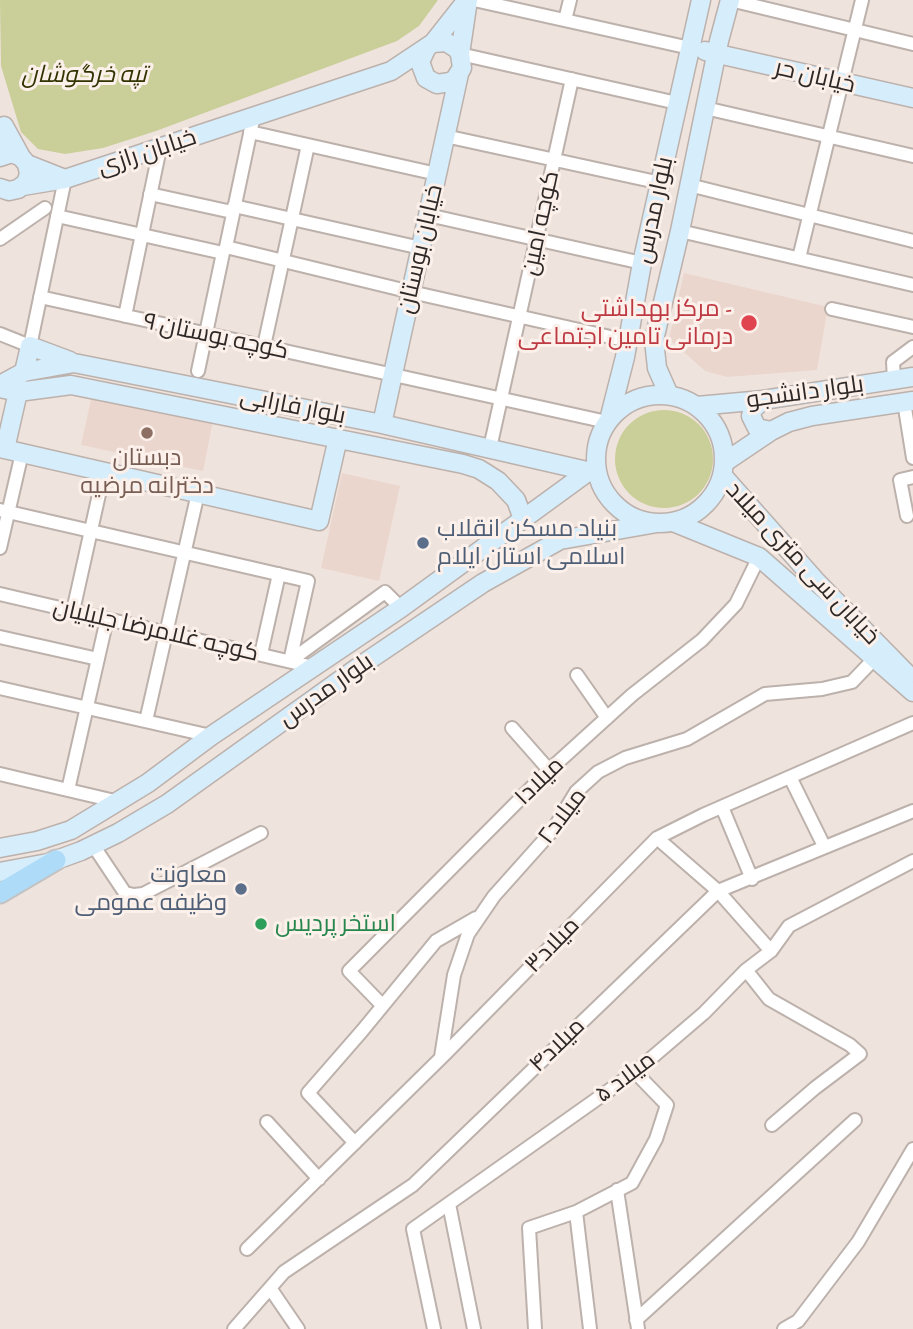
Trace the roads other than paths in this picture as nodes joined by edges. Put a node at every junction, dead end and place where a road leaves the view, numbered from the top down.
1 (467, 0) edge
2 (474, 0) edge
3 (570, 0) edge
4 (701, 0) edge
5 (730, 0) edge
6 (862, 0) edge
7 (565, 20) junction
8 (855, 31) junction
9 (913, 44) edge
10 (430, 45) junction
11 (690, 48) junction
12 (717, 53) junction
13 (460, 54) junction
14 (391, 71) junction
15 (459, 74) junction
16 (572, 79) junction
17 (430, 82) junction
18 (842, 82) junction
19 (913, 98) edge
20 (677, 103) junction
21 (705, 108) junction
22 (252, 124) junction
23 (1, 132) edge
24 (445, 136) junction
25 (829, 136) junction
26 (308, 145) junction
27 (160, 148) junction
28 (913, 156) edge
29 (0, 157) edge
30 (24, 160) junction
31 (554, 160) junction
32 (437, 174) junction
33 (65, 180) junction
34 (661, 183) junction
35 (689, 185) junction
36 (23, 186) junction
37 (1, 189) edge
38 (150, 194) junction
39 (45, 208) dead end
40 (233, 209) junction
41 (428, 215) junction
42 (810, 215) junction
43 (57, 216) junction
44 (292, 219) junction
45 (680, 231) junction
46 (142, 234) junction
47 (0, 239) edge
48 (537, 239) junction
49 (913, 241) edge
50 (421, 248) junction
51 (224, 250) junction
52 (799, 258) junction
53 (282, 262) junction
54 (642, 263) junction
55 (913, 285) edge
56 (411, 292) junction
57 (40, 297) junction
58 (832, 309) dead end
59 (125, 316) junction
60 (519, 317) junction
61 (913, 327) edge
62 (0, 334) edge
63 (206, 334) junction
64 (30, 346) junction
65 (264, 346) junction
66 (913, 347) edge
67 (627, 349) junction
68 (654, 357) junction
69 (74, 363) junction
70 (101, 367) junction
71 (198, 371) dead end
72 (24, 372) junction
73 (392, 375) junction
74 (913, 377) edge
75 (894, 379) junction
76 (0, 387) edge
77 (100, 389) junction
78 (18, 392) junction
79 (669, 395) junction
80 (501, 399) junction
81 (763, 400) junction
82 (908, 401) edge
83 (697, 406) junction
84 (608, 421) junction
85 (382, 424) junction
86 (771, 431) junction
87 (338, 438) junction
88 (467, 443) junction
89 (490, 448) junction
90 (9, 450) edge
91 (913, 458) edge
92 (463, 464) junction
93 (591, 469) junction
94 (724, 469) junction
95 (104, 472) junction
96 (913, 477) edge
97 (198, 493) junction
98 (4, 511) edge
99 (907, 516) dead end
100 (523, 519) junction
101 (665, 522) junction
102 (91, 531) junction
103 (0, 548) edge
104 (184, 552) junction
105 (759, 557) junction
106 (279, 574) junction
107 (0, 594) edge
108 (401, 608) junction
109 (73, 611) junction
110 (107, 619) junction
111 (166, 632) junction
112 (0, 637) edge
113 (341, 648) junction
114 (261, 654) junction
115 (879, 655) junction
116 (98, 659) junction
117 (290, 661) junction
118 (313, 667) junction
119 (357, 668) junction
120 (577, 675) dead end
121 (913, 680) edge
122 (0, 688) edge
123 (324, 690) junction
124 (913, 692) edge
125 (86, 708) junction
126 (607, 718) junction
127 (146, 721) junction
128 (913, 723) edge
129 (512, 727) dead end
130 (211, 736) junction
131 (549, 770) junction
132 (0, 774) edge
133 (790, 777) junction
134 (68, 790) junction
135 (119, 802) junction
136 (722, 807) junction
137 (913, 811) edge
138 (261, 833) dead end
139 (657, 838) junction
140 (93, 845) junction
141 (824, 846) junction
142 (0, 848) edge
143 (56, 860) junction
144 (913, 861) edge
145 (0, 872) edge
146 (752, 879) junction
147 (718, 891) junction
148 (0, 893) edge
149 (482, 914) junction
150 (771, 951) junction
151 (746, 970) junction
152 (382, 1005) junction
153 (441, 1058) junction
154 (635, 1072) junction
155 (855, 1120) dead end
156 (267, 1122) dead end
157 (772, 1125) dead end
158 (355, 1143) junction
159 (913, 1149) edge
160 (319, 1179) junction
161 (617, 1191) junction
162 (449, 1204) junction
163 (576, 1212) junction
164 (247, 1249) dead end
165 (270, 1288) junction
166 (637, 1324) edge
167 (234, 1329) edge
168 (298, 1329) edge
169 (434, 1329) edge
170 (474, 1329) edge
171 (535, 1329) edge
172 (590, 1329) edge
173 (784, 1329) edge

1 - 10 street, خیابان رازی
1 - 13 street
2 - 7 street
3 - 7 street
4 - 11 street, بلوار مدرس
5 - 8 street
5 - 12 street, بلوار مدرس
6 - 8 street
7 - 11 street
8 - 9 street
8 - 18 street
10 - 13 street
10 - 14 street, خیابان رازی
10 - 17 street
11 - 12 street, خیابان حر
11 - 20 street, بلوار مدرس
12 - 18 street, خیابان حر
12 - 21 street, بلوار مدرس
13 - 15 street
13 - 16 street
14 - 17 street
14 - 22 street, خیابان رازی
15 - 17 street
15 - 24 street, خیابان بوستان
16 - 20 street
16 - 31 street, کوچه امین
18 - 19 street, خیابان حر
18 - 25 street
20 - 34 street, بلوار مدرس
21 - 25 street
21 - 35 street, بلوار مدرس
22 - 26 street
22 - 27 street, خیابان رازی
22 - 40 street
23 - 30 street
24 - 31 street
24 - 32 street, خیابان بوستان
25 - 28 street
25 - 42 street
26 - 32 street
26 - 44 street
27 - 33 street, خیابان رازی
27 - 38 street
29 - 30 street
30 - 33 street
30 - 36 street
31 - 34 street
31 - 48 street, کوچه امین
32 - 41 street, خیابان بوستان
33 - 36 street
33 - 43 street, خیابان رازی
34 - 54 street, بلوار مدرس
35 - 42 street
35 - 45 street, بلوار مدرس
36 - 37 street
38 - 40 street
38 - 46 street
39 - 47 street
40 - 44 street
40 - 51 street
41 - 48 street
41 - 50 street, خیابان بوستان
42 - 49 street
42 - 52 street
43 - 46 street
43 - 57 street, خیابان رازی
44 - 50 street
44 - 53 street
45 - 52 street
45 - 68 street, بلوار مدرس
46 - 51 street
46 - 59 street
48 - 54 street
48 - 60 street, کوچه امین
50 - 56 street, خیابان بوستان
51 - 53 street
51 - 63 street
52 - 55 street
53 - 56 street
53 - 65 street
54 - 67 street, بلوار مدرس
56 - 60 street
56 - 73 street, خیابان بوستان
57 - 59 street, کوچه بوستان ۹
57 - 64 street, خیابان رازی
58 - 61 street
59 - 63 street, کوچه بوستان ۹
60 - 67 street
60 - 80 street, کوچه امین
62 - 64 street
63 - 65 street, کوچه بوستان ۹
63 - 71 street
64 - 69 street
64 - 72 street
65 - 73 street, کوچه بوستان ۹
66 - 75 street
67 - 68 street
67 - 84 street, بلوار مدرس
68 - 79 street, بلوار مدرس
69 - 70 street, بلوار فارابی
69 - 72 street, بلوار فارابی
70 - 77 street
70 - 85 street, بلوار فارابی
72 - 76 street, بلوار فارابی
73 - 80 street, کوچه بوستان ۹
73 - 85 street, خیابان بوستان
74 - 75 street, بلوار دانشجو
75 - 81 street, بلوار دانشجو
76 - 78 street, بلوار فارابی
77 - 78 street, بلوار فارابی
77 - 87 street, بلوار فارابی
78 - 90 street
79 - 83 street
79 - 84 street
80 - 84 street, کوچه بوستان ۹
80 - 89 street, کوچه امین
81 - 83 street, بلوار دانشجو
81 - 86 street
82 - 86 street, بلوار دانشجو
82 - 91 street
83 - 94 street
84 - 93 street
85 - 88 street, بلوار فارابی
86 - 94 street, بلوار دانشجو
87 - 92 street, بلوار فارابی
87 - 97 street, بلوار فارابی
88 - 89 street, بلوار فارابی
88 - 92 street
89 - 93 street, بلوار فارابی
90 - 95 street, بلوار فارابی
90 - 98 street
92 - 100 street, بلوار فارابی
93 - 100 street, بلوار مدرس
93 - 101 street
94 - 101 street
94 - 115 street, خیابان سی متری میلاد
95 - 97 street, بلوار فارابی
95 - 102 street
96 - 99 street
97 - 104 street
98 - 102 street
98 - 103 street
100 - 108 street, بلوار مدرس
101 - 105 street, خیابان سی متری میلاد
101 - 119 street, بلوار مدرس
102 - 104 street
102 - 109 street
104 - 106 street
104 - 111 street
105 - 115 street, خیابان سی متری میلاد
105 - 126 street, میلاد۱
106 - 114 street
106 - 117 street
107 - 109 street, کوچه غلامرضا جلیلیان
108 - 113 street, بلوار مدرس
108 - 117 street
109 - 110 street, کوچه غلامرضا جلیلیان
110 - 111 street, کوچه غلامرضا جلیلیان
110 - 116 street
111 - 114 street, کوچه غلامرضا جلیلیان
111 - 127 street
112 - 116 street
113 - 118 street, بلوار مدرس
113 - 119 street
114 - 117 street, کوچه غلامرضا جلیلیان
115 - 121 street, خیابان سی متری میلاد
115 - 124 street, خیابان سی متری میلاد
115 - 149 street, میلاد۲
116 - 125 street
117 - 118 street, کوچه غلامرضا جلیلیان
118 - 123 street
118 - 130 street, بلوار مدرس
119 - 123 street, بلوار مدرس
120 - 126 street
122 - 125 street
123 - 140 street, بلوار مدرس
125 - 127 street
125 - 134 street
126 - 131 street, میلاد۱
127 - 130 street
128 - 133 street, میلاد۳
129 - 131 street
130 - 135 street, بلوار مدرس
131 - 152 street, میلاد۱
132 - 134 street
133 - 136 street, میلاد۳
133 - 141 street
134 - 135 street
135 - 142 street, بلوار مدرس
136 - 139 street, میلاد۳
136 - 146 street
137 - 141 street, میلاد۴
138 - 140 street
139 - 147 street
139 - 153 street, میلاد۳
140 - 143 street, بلوار مدرس
141 - 146 street, میلاد۴
143 - 145 street, بلوار مدرس
143 - 148 main road
144 - 150 street, میلاد ۵
146 - 147 street, میلاد۴
147 - 150 street
147 - 165 street, میلاد۴
149 - 152 street
149 - 153 street, میلاد۲
150 - 151 street, میلاد ۵
151 - 154 street, میلاد ۵
151 - 157 street
152 - 158 street
153 - 158 street, میلاد۳
154 - 161 street
154 - 162 street, میلاد ۵
155 - 166 street
156 - 160 street
158 - 160 street, میلاد۳
159 - 173 street
160 - 164 street, میلاد۳
161 - 163 street
161 - 166 street
162 - 169 street, میلاد ۵
162 - 170 street
163 - 171 street
163 - 172 street
165 - 167 street, میلاد۴
165 - 168 street

